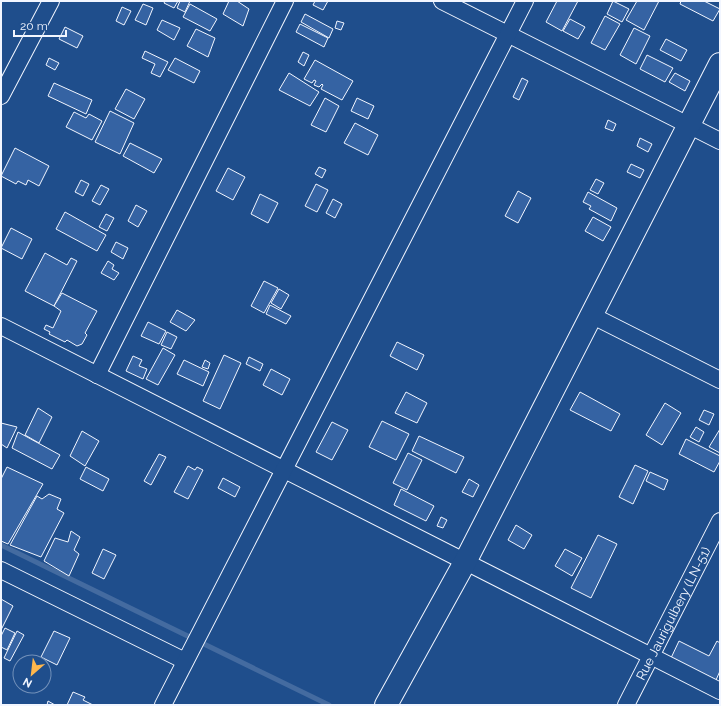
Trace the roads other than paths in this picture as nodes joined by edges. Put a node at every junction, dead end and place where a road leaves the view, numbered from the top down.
1 (51, 1) edge
2 (285, 1) edge
3 (442, 1) edge
4 (525, 1) edge
5 (508, 34) junction
6 (720, 64) edge
7 (1, 96) edge
8 (688, 125) junction
9 (720, 141) edge
10 (591, 316) junction
11 (1, 326) edge
12 (97, 375) junction
13 (720, 380) edge
14 (284, 470) junction
15 (720, 521) edge
16 (465, 562) junction
17 (1, 570) edge
18 (651, 656) junction
19 (185, 661) junction
20 (720, 691) edge
21 (163, 705) edge
22 (386, 705) edge
23 (626, 705) edge

1 - 7 street
2 - 12 street
3 - 5 street
4 - 5 street
5 - 8 street
5 - 14 street
6 - 8 street
8 - 9 street
8 - 10 street
10 - 13 street
10 - 16 street
11 - 12 street
12 - 14 street
14 - 16 street
14 - 19 street
15 - 18 street, Rue Jaurigulbery (LN-51)
16 - 18 street
16 - 22 street
17 - 19 street
18 - 20 street
18 - 23 street, Rue Jaurigulbery (LN-51)
19 - 21 street

